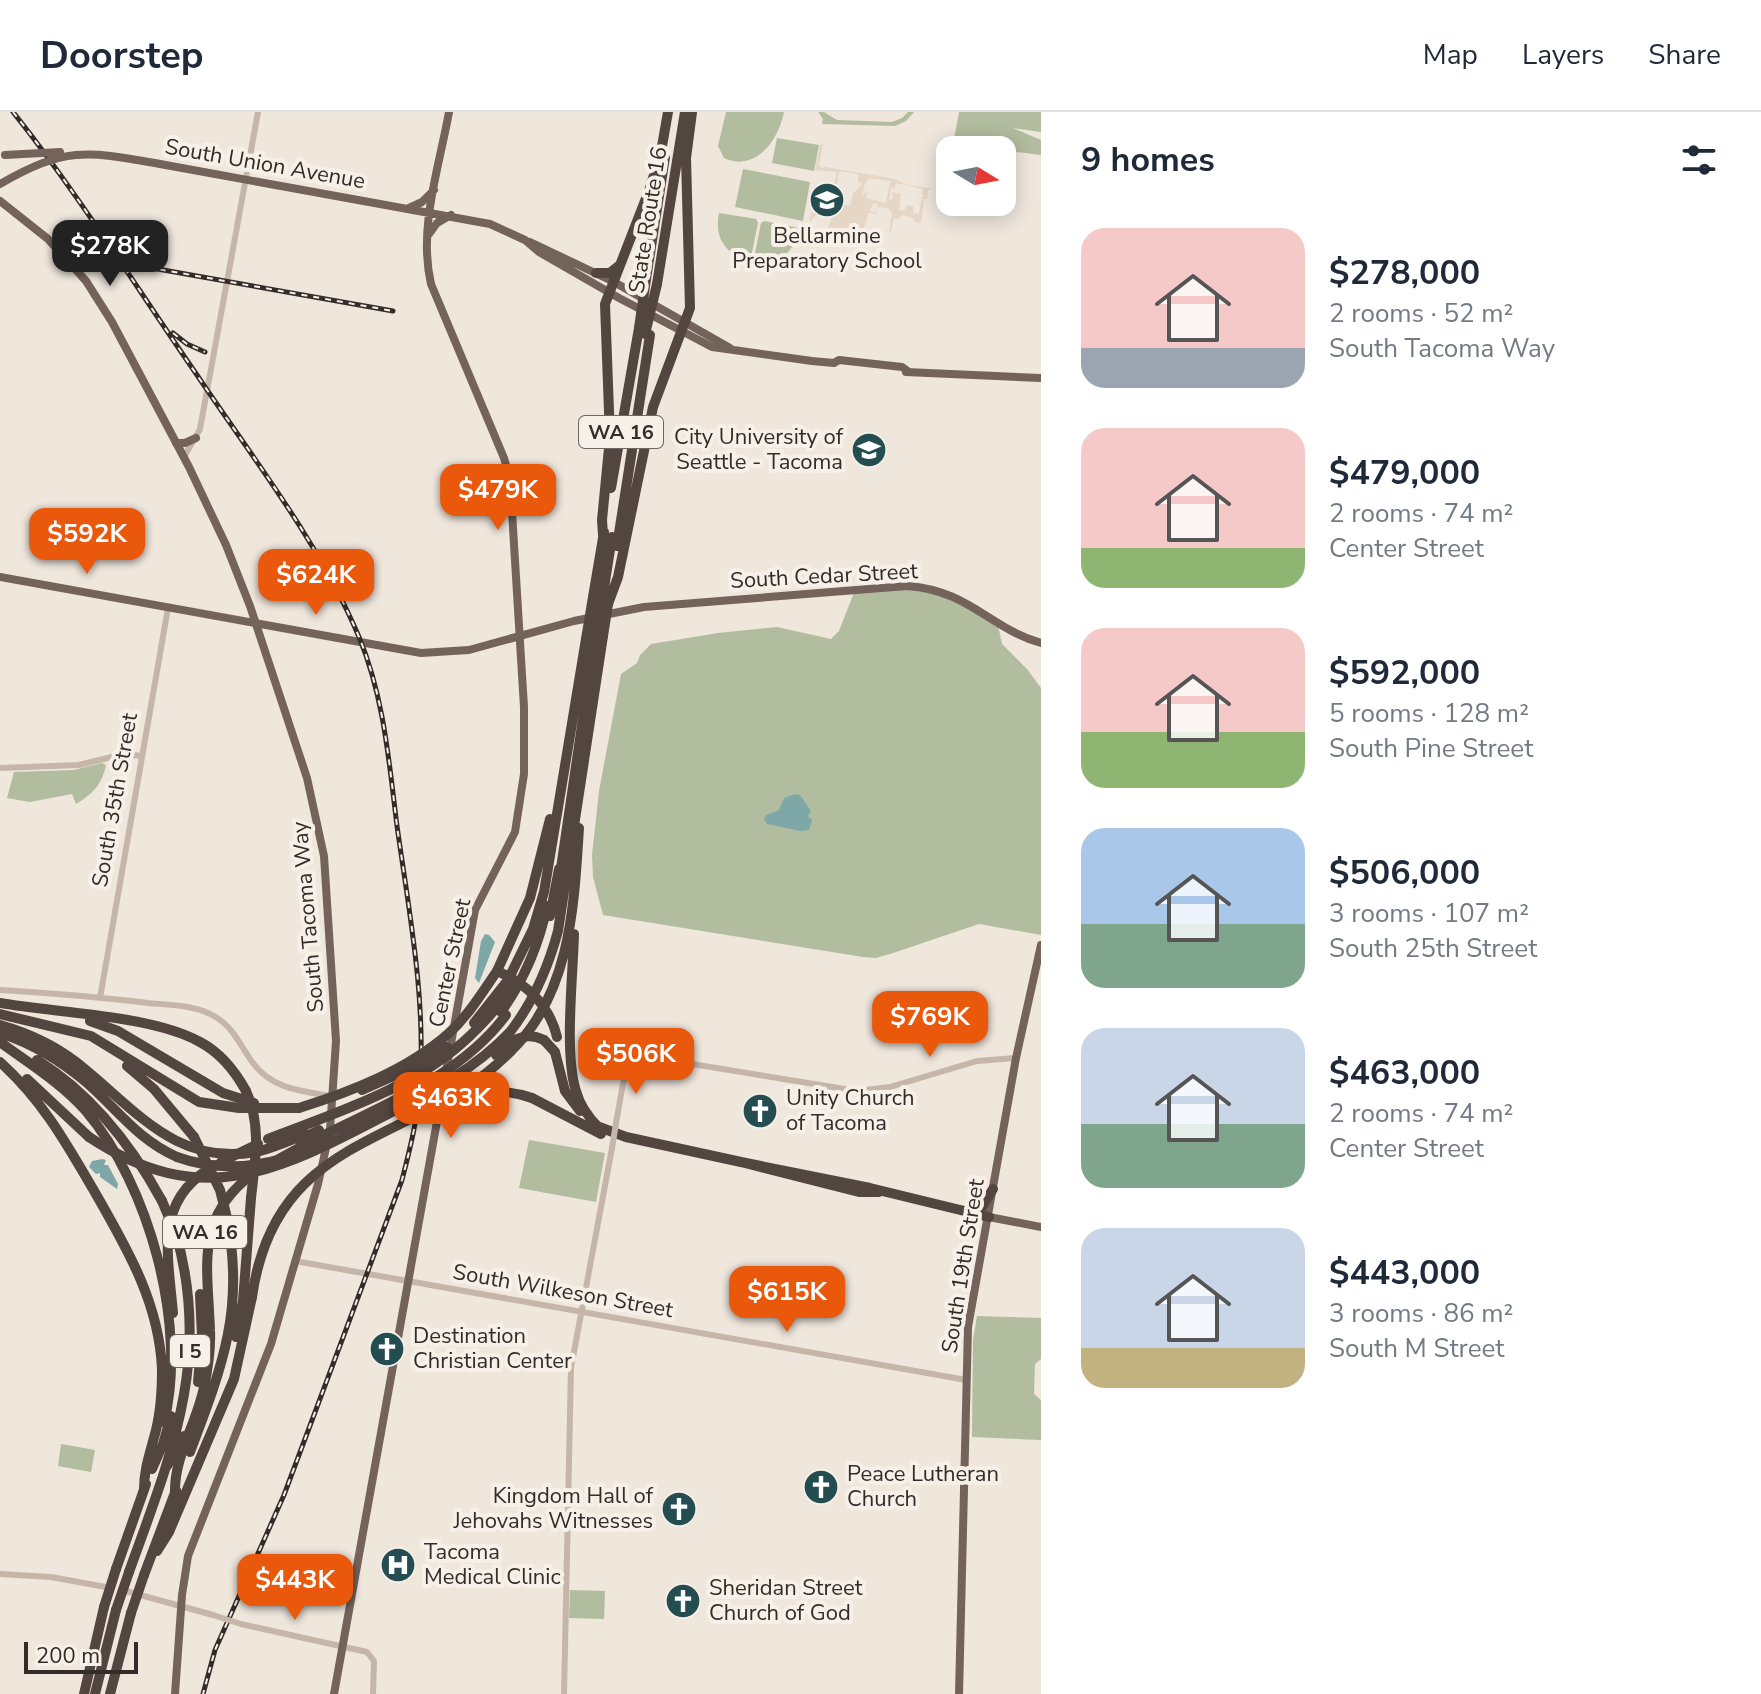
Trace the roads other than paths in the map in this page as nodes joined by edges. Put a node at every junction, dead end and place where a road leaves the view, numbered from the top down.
1 (258, 112) edge
2 (449, 112) edge
3 (670, 112) edge
4 (685, 112) edge
5 (692, 112) edge
6 (84, 153) junction
7 (2, 156) edge
8 (244, 179) junction
9 (0, 184) edge
10 (435, 189) junction
11 (0, 201) edge
12 (409, 208) junction
13 (430, 212) junction
14 (451, 215) junction
15 (426, 238) junction
16 (525, 240) junction
17 (621, 263) junction
18 (596, 273) junction
19 (611, 286) junction
20 (686, 321) junction
21 (645, 332) junction
22 (681, 332) junction
23 (731, 349) junction
24 (1041, 378) edge
25 (196, 438) junction
26 (176, 443) junction
27 (184, 457) junction
28 (603, 535) junction
29 (0, 577) edge
30 (606, 595) junction
31 (168, 608) junction
32 (256, 623) junction
33 (520, 637) junction
34 (595, 638) junction
35 (1041, 643) edge
36 (141, 756) junction
37 (0, 768) edge
38 (582, 778) junction
39 (563, 780) junction
40 (578, 849) junction
41 (556, 854) junction
42 (1041, 945) edge
43 (497, 971) junction
44 (513, 981) junction
45 (0, 990) edge
46 (100, 998) junction
47 (0, 1003) edge
48 (39, 1010) junction
49 (0, 1014) edge
50 (503, 1014) junction
51 (0, 1025) edge
52 (58, 1026) junction
53 (507, 1030) junction
54 (0, 1033) edge
55 (0, 1042) edge
56 (1016, 1058) junction
57 (0, 1061) edge
58 (378, 1085) junction
59 (334, 1097) junction
60 (263, 1107) junction
61 (577, 1107) junction
62 (299, 1108) junction
63 (380, 1118) junction
64 (599, 1128) junction
65 (387, 1129) junction
66 (319, 1130) junction
67 (626, 1137) junction
68 (268, 1139) junction
69 (993, 1189) junction
70 (964, 1211) junction
71 (989, 1217) junction
72 (1041, 1227) edge
73 (295, 1261) junction
74 (409, 1282) junction
75 (581, 1312) junction
76 (966, 1380) junction
77 (211, 1398) junction
78 (157, 1455) junction
79 (167, 1466) junction
80 (144, 1489) junction
81 (175, 1493) junction
82 (145, 1572) junction
83 (0, 1574) edge
84 (181, 1605) junction
85 (343, 1647) junction
86 (84, 1694) edge
87 (95, 1694) edge
88 (110, 1694) edge
89 (175, 1694) edge
90 (334, 1694) edge
91 (373, 1694) edge
92 (564, 1694) edge
93 (959, 1694) edge

1 - 8 street
2 - 10 main road, Center Street
3 - 17 highway
3 - 21 highway, State Route 16 / WA 16, bridge
4 - 21 highway, State Route 16 / WA 16, bridge
5 - 20 highway
6 - 7 main road, bridge
6 - 8 main road, South Union Avenue, bridge
6 - 9 main road, South Union Avenue, bridge
8 - 12 main road, South Union Avenue
8 - 25 street
10 - 12 main road
10 - 13 main road, Center Street
11 - 26 main road, South Tacoma Way
12 - 13 main road, South Union Avenue
13 - 14 main road, South Union Avenue
13 - 15 main road, Center Street
14 - 15 main road
14 - 16 main road, South Union Avenue
15 - 33 main road, Center Street
16 - 18 main road, South Union Avenue
16 - 19 main road, South Union Avenue
17 - 18 highway
17 - 19 highway
18 - 19 main road, South Union Avenue
19 - 20 main road, South Union Avenue
19 - 22 main road, South Union Avenue
19 - 28 highway
20 - 22 highway
20 - 23 main road, South Union Avenue
21 - 28 highway, WA 16
21 - 30 highway, WA 16
22 - 23 main road, South Union Avenue
22 - 30 highway
23 - 24 main road, South Union Avenue
25 - 26 main road
25 - 27 street
26 - 27 main road, South Tacoma Way
27 - 32 main road, South Tacoma Way
28 - 30 highway, WA 16
29 - 31 main road, South Cedar Street
30 - 34 highway, bridge
31 - 32 main road, South Cedar Street
31 - 36 street, South 35th Street
32 - 33 main road, South Cedar Street
32 - 59 main road, South Tacoma Way
33 - 35 main road, South Cedar Street
33 - 74 main road, Center Street
34 - 38 highway
34 - 39 highway
34 - 41 highway
36 - 37 street
36 - 46 street, South 35th Street
38 - 40 highway
38 - 53 highway
39 - 41 highway
39 - 43 highway
40 - 64 highway
40 - 65 highway, bridge
41 - 44 highway
41 - 50 highway
41 - 53 highway
42 - 56 main road, South 19th Street
43 - 44 highway, bridge
43 - 62 highway, bridge
44 - 58 highway, bridge
44 - 61 highway, bridge
44 - 68 highway, bridge
45 - 46 street
46 - 59 street
47 - 48 highway
48 - 60 highway
48 - 77 highway, bridge
49 - 52 highway, I 5
50 - 66 highway, bridge
50 - 81 highway, bridge
51 - 66 highway
52 - 60 highway
52 - 77 highway, I 5, bridge
53 - 54 highway, bridge
53 - 63 highway, bridge
55 - 78 highway
55 - 79 highway, I 5, bridge
56 - 69 main road, South 19th Street
56 - 75 street, bridge
57 - 63 highway, bridge
57 - 80 highway
58 - 62 highway, bridge
58 - 68 highway, bridge
59 - 73 main road, South Tacoma Way
60 - 62 highway
61 - 63 highway, bridge
61 - 64 highway
64 - 67 highway
65 - 67 highway, bridge
65 - 82 highway, bridge
66 - 79 highway, WA 16
67 - 70 highway
68 - 78 highway, bridge
69 - 70 highway
69 - 71 main road, South 19th Street
70 - 71 highway
71 - 72 main road
71 - 76 main road, South 19th Street
73 - 74 street, South Wilkeson Street
73 - 84 main road, South Tacoma Way
74 - 75 street, South Wilkeson Street
74 - 85 main road, Center Street
75 - 76 street, South Wilkeson Street
75 - 92 street
76 - 93 main road, South 19th Street
77 - 81 highway, I 5
78 - 80 highway
79 - 87 highway, I 5, bridge
80 - 86 highway, bridge
81 - 82 highway, I 5
82 - 88 highway, I 5, bridge
83 - 84 street
84 - 85 street, bridge
84 - 89 main road, South Tacoma Way
85 - 90 main road, Center Street
85 - 91 street

